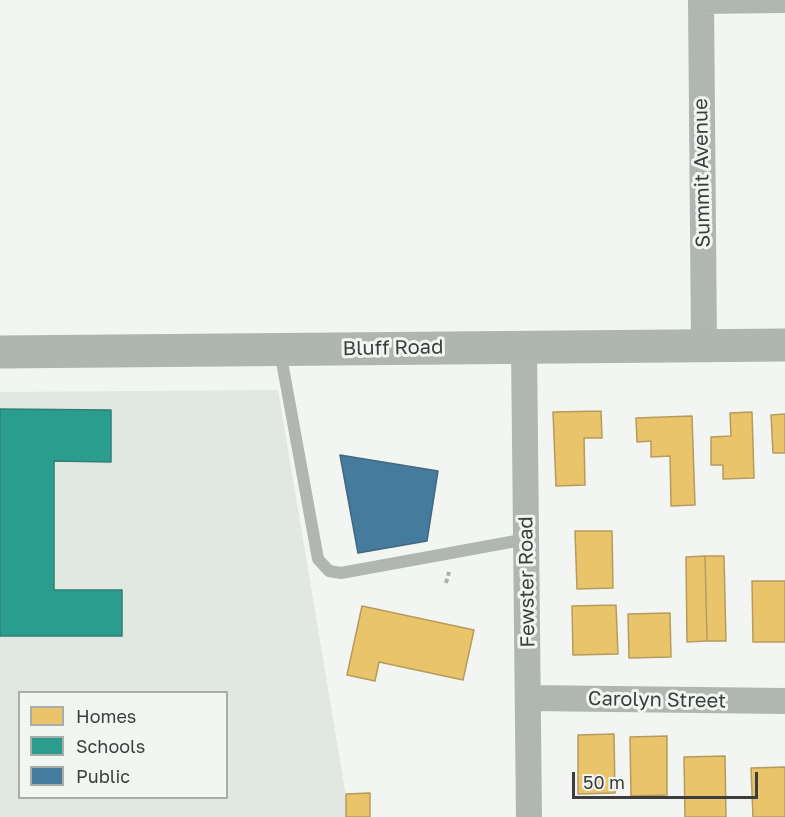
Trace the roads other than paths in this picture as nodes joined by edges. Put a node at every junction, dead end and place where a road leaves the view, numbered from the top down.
1 (701, 0) edge
2 (785, 0) edge
3 (785, 345) edge
4 (704, 346) junction
5 (524, 347) junction
6 (280, 349) junction
7 (0, 352) edge
8 (527, 539) junction
9 (528, 698) junction
10 (785, 701) edge
11 (530, 817) edge

1 - 2 street
1 - 4 street, Summit Avenue
3 - 4 main road, Bluff Road
4 - 5 main road, Bluff Road
5 - 6 main road, Bluff Road
5 - 8 street, Fewster Road
6 - 7 main road, Bluff Road
6 - 8 lane
8 - 9 street, Fewster Road
9 - 10 street, Carolyn Street
9 - 11 street, Fewster Road

